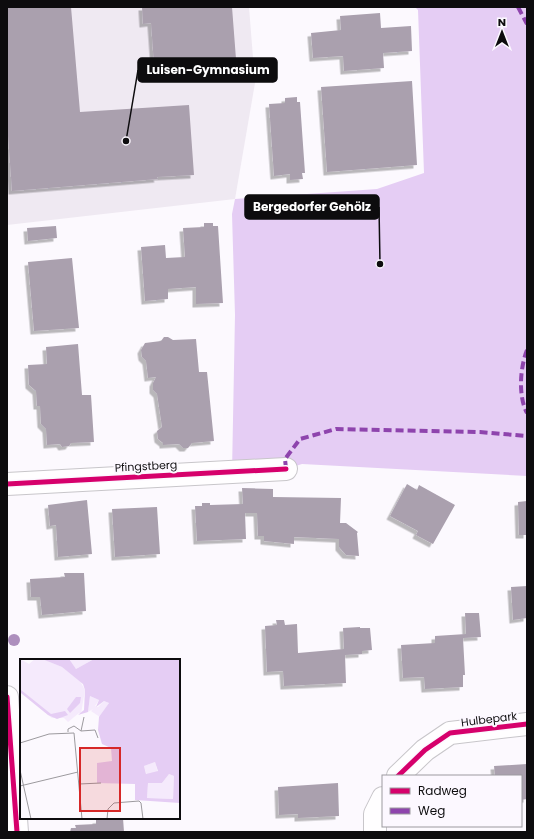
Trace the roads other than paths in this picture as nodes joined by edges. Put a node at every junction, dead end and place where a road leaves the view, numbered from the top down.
1 (286, 468) dead end
2 (7, 484) edge
3 (7, 697) edge
4 (527, 724) edge
5 (399, 775) edge
6 (382, 800) edge
7 (17, 832) edge
8 (375, 832) edge

1 - 2 street, Pfingstberg
3 - 7 street
4 - 5 street, Hulbepark
6 - 8 street

